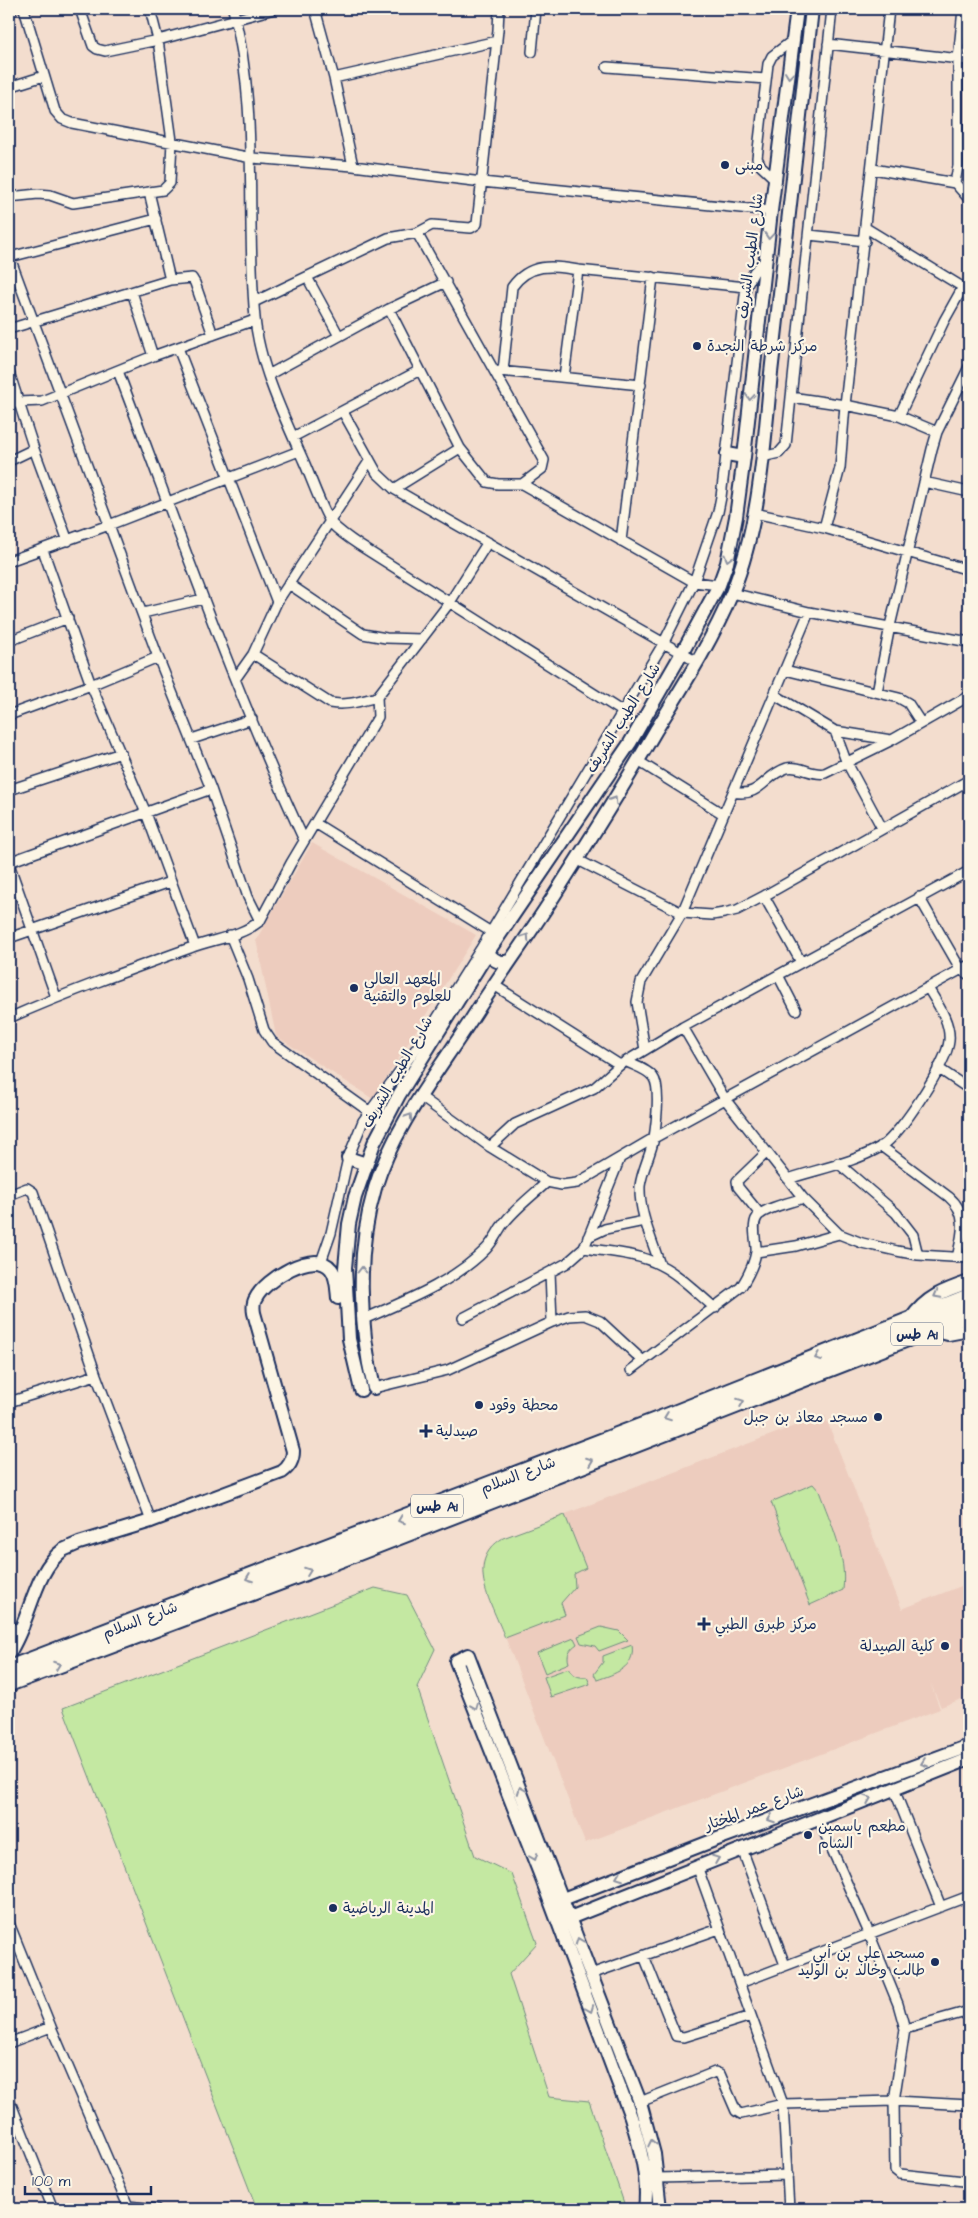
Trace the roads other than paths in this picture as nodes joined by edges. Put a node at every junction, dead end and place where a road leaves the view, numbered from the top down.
1 (13, 9) edge
2 (24, 9) edge
3 (80, 9) edge
4 (150, 9) edge
5 (274, 9) edge
6 (315, 9) edge
7 (499, 9) edge
8 (536, 9) edge
9 (796, 9) edge
10 (812, 9) edge
11 (832, 9) edge
12 (889, 9) edge
13 (963, 9) edge
14 (9, 10) edge
15 (234, 13) edge
16 (158, 40) junction
17 (793, 40) junction
18 (497, 41) junction
19 (828, 44) junction
20 (885, 50) junction
21 (532, 52) dead end
22 (958, 60) junction
23 (969, 60) edge
24 (607, 67) dead end
25 (44, 76) junction
26 (334, 78) junction
27 (766, 79) junction
28 (9, 87) edge
29 (172, 141) junction
30 (252, 158) junction
31 (353, 166) junction
32 (872, 169) junction
33 (776, 180) junction
34 (482, 182) junction
35 (955, 183) junction
36 (149, 192) junction
37 (9, 197) edge
38 (969, 199) edge
39 (771, 211) junction
40 (156, 219) junction
41 (866, 228) junction
42 (417, 233) junction
43 (809, 235) junction
44 (865, 241) junction
45 (9, 256) edge
46 (766, 260) junction
47 (578, 270) junction
48 (307, 277) junction
49 (653, 278) junction
50 (170, 280) junction
51 (446, 282) junction
52 (746, 286) junction
53 (966, 290) edge
54 (132, 292) junction
55 (254, 302) junction
56 (389, 309) junction
57 (255, 320) junction
58 (34, 322) junction
59 (9, 329) edge
60 (213, 335) junction
61 (756, 335) junction
62 (339, 336) junction
63 (776, 338) junction
64 (178, 348) junction
65 (152, 356) junction
66 (969, 367) edge
67 (420, 370) junction
68 (752, 370) junction
69 (118, 371) junction
70 (499, 371) junction
71 (9, 372) edge
72 (771, 372) junction
73 (268, 375) junction
74 (564, 377) junction
75 (640, 385) junction
76 (60, 393) junction
77 (791, 397) junction
78 (13, 402) edge
79 (845, 405) junction
80 (343, 412) junction
81 (899, 416) junction
82 (937, 432) junction
83 (292, 436) junction
84 (460, 448) junction
85 (34, 449) junction
86 (299, 451) junction
87 (727, 454) junction
88 (762, 456) junction
89 (744, 457) junction
90 (370, 460) junction
91 (9, 461) edge
92 (230, 479) junction
93 (924, 482) junction
94 (522, 484) junction
95 (394, 489) junction
96 (969, 492) edge
97 (168, 502) junction
98 (754, 513) junction
99 (331, 522) junction
100 (110, 525) junction
101 (824, 528) junction
102 (68, 540) junction
103 (621, 541) junction
104 (488, 542) junction
105 (43, 550) junction
106 (908, 553) junction
107 (9, 561) edge
108 (969, 570) edge
109 (694, 582) junction
110 (289, 584) junction
111 (718, 584) junction
112 (732, 594) junction
113 (203, 599) junction
114 (277, 602) junction
115 (450, 602) junction
116 (809, 612) junction
117 (144, 613) junction
118 (68, 618) junction
119 (890, 626) junction
120 (422, 639) junction
121 (9, 641) edge
122 (969, 642) edge
123 (663, 644) junction
124 (682, 653) junction
125 (253, 654) junction
126 (158, 657) junction
127 (697, 662) junction
128 (785, 670) junction
129 (236, 678) junction
130 (91, 685) junction
131 (877, 692) junction
132 (776, 695) junction
133 (969, 696) edge
134 (377, 697) junction
135 (623, 712) junction
136 (9, 715) edge
137 (252, 719) junction
138 (921, 723) junction
139 (835, 731) junction
140 (192, 739) junction
141 (892, 740) junction
142 (121, 753) junction
143 (638, 760) junction
144 (846, 761) junction
145 (969, 780) edge
146 (212, 789) junction
147 (9, 790) edge
148 (732, 792) junction
149 (146, 813) junction
150 (723, 814) junction
151 (314, 824) junction
152 (882, 828) junction
153 (304, 840) junction
154 (576, 859) junction
155 (9, 863) edge
156 (969, 871) edge
157 (170, 882) junction
158 (764, 896) junction
159 (919, 897) junction
160 (682, 913) junction
161 (260, 921) junction
162 (32, 930) junction
163 (491, 932) junction
164 (230, 936) junction
165 (9, 938) edge
166 (195, 946) junction
167 (488, 952) junction
168 (510, 961) junction
169 (801, 962) junction
170 (969, 965) edge
171 (961, 970) junction
172 (475, 972) junction
173 (778, 975) junction
174 (969, 975) edge
175 (494, 985) junction
176 (928, 988) junction
177 (56, 998) junction
178 (796, 1010) dead end
179 (9, 1018) edge
180 (683, 1027) junction
181 (645, 1050) junction
182 (623, 1064) junction
183 (938, 1068) junction
184 (969, 1090) edge
185 (422, 1097) junction
186 (725, 1099) junction
187 (368, 1112) junction
188 (384, 1122) junction
189 (654, 1138) junction
190 (881, 1146) junction
191 (490, 1147) junction
192 (767, 1152) junction
193 (348, 1158) junction
194 (620, 1158) junction
195 (838, 1163) junction
196 (366, 1164) junction
197 (788, 1179) junction
198 (547, 1182) junction
199 (9, 1195) edge
200 (803, 1198) junction
201 (965, 1210) edge
202 (760, 1214) junction
203 (644, 1221) junction
204 (839, 1234) junction
205 (588, 1236) junction
206 (584, 1248) junction
207 (756, 1252) junction
208 (918, 1255) junction
209 (957, 1258) junction
210 (969, 1258) edge
211 (321, 1262) junction
212 (660, 1265) junction
213 (550, 1272) junction
214 (969, 1282) edge
215 (969, 1296) edge
216 (714, 1308) junction
217 (969, 1314) edge
218 (463, 1318) dead end
219 (364, 1319) junction
220 (911, 1319) junction
221 (347, 1320) junction
222 (552, 1322) junction
223 (928, 1330) junction
224 (969, 1330) edge
225 (864, 1346) junction
226 (642, 1360) junction
227 (632, 1370) dead end
228 (96, 1375) junction
229 (374, 1388) joint
230 (361, 1390) dead end
231 (9, 1402) edge
232 (151, 1520) junction
233 (24, 1627) junction
234 (9, 1630) edge
235 (9, 1653) edge
236 (10, 1678) edge
237 (969, 1746) edge
238 (969, 1759) edge
239 (894, 1788) junction
240 (818, 1818) junction
241 (742, 1849) junction
242 (697, 1866) junction
243 (969, 1896) edge
244 (557, 1901) junction
245 (941, 1907) junction
246 (570, 1918) junction
247 (9, 1923) edge
248 (558, 1923) junction
249 (719, 1928) junction
250 (869, 1933) junction
251 (644, 1956) junction
252 (785, 1965) junction
253 (591, 1974) junction
254 (740, 1983) junction
255 (969, 2011) edge
256 (751, 2016) junction
257 (51, 2026) junction
258 (905, 2029) junction
259 (9, 2043) edge
260 (9, 2099) edge
261 (894, 2101) junction
262 (640, 2102) junction
263 (783, 2104) junction
264 (969, 2105) edge
265 (788, 2175) junction
266 (657, 2178) junction
267 (969, 2185) edge
268 (969, 2200) edge
269 (53, 2209) edge
270 (156, 2209) edge
271 (645, 2209) edge
272 (660, 2209) edge
273 (790, 2209) edge
274 (969, 2209) edge

1 - 14 street
2 - 25 street
3 - 16 street
4 - 16 street
5 - 15 street
6 - 26 street
7 - 18 street
8 - 21 street
9 - 17 main road, شارع الطيب الشريف
10 - 63 main road
11 - 19 street
12 - 20 street
13 - 22 street
15 - 16 street
15 - 30 street
16 - 29 street
17 - 27 street
17 -> 33 main road, شارع الطيب الشريف
18 - 26 street
18 - 34 street
19 - 20 street
19 - 43 street
20 - 22 street
20 - 32 street
22 - 23 street
22 - 35 street
24 - 27 street
25 - 28 street
25 - 29 street
26 - 31 street
27 - 33 street
29 - 30 street
29 - 36 street
30 - 31 street
30 - 55 street
31 - 34 street
32 - 35 street
32 - 41 street
33 - 39 main road, شارع الطيب الشريف
34 - 39 street
34 - 42 street
35 - 38 street
36 - 37 street
36 - 40 street
39 -> 46 main road, شارع الطيب الشريف
40 - 45 street
40 - 50 street
41 - 44 street
41 - 53 street
42 - 48 street
42 - 51 street
43 - 44 street
43 - 77 street
44 - 79 street
45 - 58 street
46 - 52 street
46 - 61 main road, شارع الطيب الشريف
47 - 49 street
47 - 70 street
47 - 74 street
48 - 55 street
48 - 62 street
49 - 52 street
49 - 75 street
50 - 54 street
50 - 60 street
51 - 56 street
51 - 70 street
52 - 87 street
53 - 81 street
54 - 58 street
54 - 65 street
55 - 57 street
56 - 62 street
56 - 67 street
57 - 60 street
57 - 73 street
58 - 59 street
58 - 76 street
60 - 64 street
61 - 63 main road
61 - 68 main road, شارع الطيب الشريف
62 - 73 street
63 - 72 main road
64 - 65 street
64 - 92 street
65 - 69 street
66 - 82 street
67 - 80 street
67 - 84 street
68 - 72 main road
68 -> 89 main road, شارع الطيب الشريف
69 - 76 street
69 - 97 street
70 - 74 street
70 - 94 street
71 - 78 street
72 - 88 main road
73 - 83 street
74 - 75 street
75 - 103 street
76 - 78 street
76 - 100 street
77 - 79 street
77 - 88 street
78 - 85 street
79 - 81 street
79 - 101 street
80 - 83 street
80 - 90 street
81 - 82 street
82 - 93 street
83 - 86 street
84 - 94 street
84 - 95 street
85 - 91 street
85 - 102 street
86 - 92 street
86 - 99 street
87 - 89 main road
87 - 109 street
88 - 98 main road
89 -> 111 main road, شارع الطيب الشريف
90 - 95 street
90 - 99 street
92 - 97 street
92 - 114 street
93 - 96 street
93 - 106 street
94 - 103 street
95 - 104 street
97 - 100 street
97 - 113 street
98 - 101 street
98 - 112 main road
99 - 110 street
99 - 115 street
100 - 102 street
100 - 117 street
101 - 106 street
102 - 105 street
103 - 109 street
104 - 115 street
104 - 123 street
105 - 107 street
105 - 118 street
106 - 108 street
106 - 119 street
109 - 111 street
109 - 123 street
110 - 114 street
110 - 120 street
111 - 124 main road, شارع الطيب الشريف
112 - 116 street
112 - 127 main road
113 - 117 street
113 - 129 street
114 - 125 street
115 - 120 street
115 - 135 street
116 - 119 street
116 - 128 street
117 - 126 street
118 - 121 street
118 - 130 street
119 - 122 street
119 - 131 street
120 - 134 street
123 - 124 street
123 - 135 street
124 - 127 street
124 - 167 main road, شارع الطيب الشريف
125 - 129 street
125 - 134 street
126 - 130 street
126 - 140 street
127 - 143 main road
128 - 131 street
128 - 132 street
129 - 137 street
130 - 136 street
130 - 142 street
131 - 138 street
132 - 139 street
132 - 148 street
133 - 138 street
134 - 151 street
135 - 163 street
137 - 140 street
137 - 153 street
138 - 141 street
139 - 141 street
139 - 144 street
140 - 146 street
141 - 144 street
142 - 147 street
142 - 149 street
143 - 150 street
154 -> 143 main road
144 - 148 street
144 - 152 street
145 - 152 street
146 - 149 street
146 - 161 street
148 - 150 street
149 - 155 street
149 - 157 street
150 - 160 street
151 - 153 street
151 - 163 street
152 - 158 street
153 - 161 street
154 - 160 street
168 -> 154 main road
155 - 162 street
156 - 159 street
157 - 162 street
157 - 166 street
158 - 160 street
158 - 169 street
159 - 169 street
159 - 171 street
160 - 181 street
161 - 164 street
162 - 165 street
162 - 177 street
163 - 187 street
164 - 166 street
164 - 187 street
166 - 177 street
167 - 168 main road
167 - 172 main road, شارع الطيب الشريف
168 - 175 main road
169 - 173 street
170 - 171 street
171 - 174 street
171 - 176 street
172 - 175 main road
172 - 188 main road, شارع الطيب الشريف
173 - 178 street
173 - 180 street
175 - 182 street
175 - 185 main road
176 - 183 street
176 - 186 street
177 - 179 street
180 - 181 street
180 - 186 street
181 - 182 street
182 - 189 street
182 - 191 street
183 - 184 street
183 - 190 street
185 - 191 street
219 -> 185 main road
186 - 189 street
186 - 192 street
187 - 188 street
187 - 193 street
188 - 196 main road, شارع الطيب الشريف
189 - 194 street
189 - 203 street
190 - 195 street
190 - 201 street
191 - 198 street
192 - 197 street
192 - 202 street
193 - 196 main road
193 - 211 street
194 - 198 street
194 - 205 street
195 - 197 street
195 - 208 street
196 - 221 main road, شارع الطيب الشريف
197 - 200 street
198 - 219 street
199 - 228 street
200 - 202 street
200 - 204 street
201 - 209 street
202 - 207 street
203 - 205 street
203 - 212 street
204 - 207 street
204 - 208 street
205 - 206 street
206 - 212 street
206 - 213 street
207 - 216 street
208 - 209 street
209 - 210 street
211 - 221 main road
211 - 232 main road
212 - 216 street
213 - 218 street
213 - 222 street
214 -> 220 main road
215 - 220 highway, شارع السلام
216 - 226 street
217 - 223 highway, شارع السلام / طس A1
219 - 221 main road
219 - 229 main road
220 - 225 highway, شارع السلام
221 - 230 main road, شارع الطيب الشريف
222 - 226 street
222 - 229 street
223 - 224 main road
223 - 225 highway, شارع السلام / طس A1
225 - 236 highway, شارع السلام / طس A1
226 - 227 street
228 - 231 street
228 - 232 street
232 - 233 main road
233 - 234 street
233 - 235 main road
237 -> 244 main road, شارع عمر المختار
238 - 239 main road
240 -> 239 main road
239 - 245 street
240 - 241 main road
240 - 250 street
242 -> 241 main road
241 - 252 street
242 - 246 main road
242 - 249 street
243 - 245 street
244 -> 244 main road
244 - 246 main road
244 - 248 main road
245 - 250 street
246 - 248 main road
253 -> 246 main road
247 - 257 street
248 -> 271 main road
249 - 251 street
249 - 254 street
250 - 252 street
250 - 258 street
251 - 253 street
251 - 256 street
252 - 254 street
253 - 262 main road
254 - 256 street
255 - 258 street
256 - 263 street
257 - 259 street
257 - 270 street
258 - 261 street
260 - 269 street
261 - 263 street
261 - 264 street
261 - 267 street
262 - 263 street
266 -> 262 main road
263 - 265 street
265 - 266 street
265 - 273 street
266 - 272 main road
268 - 274 street

